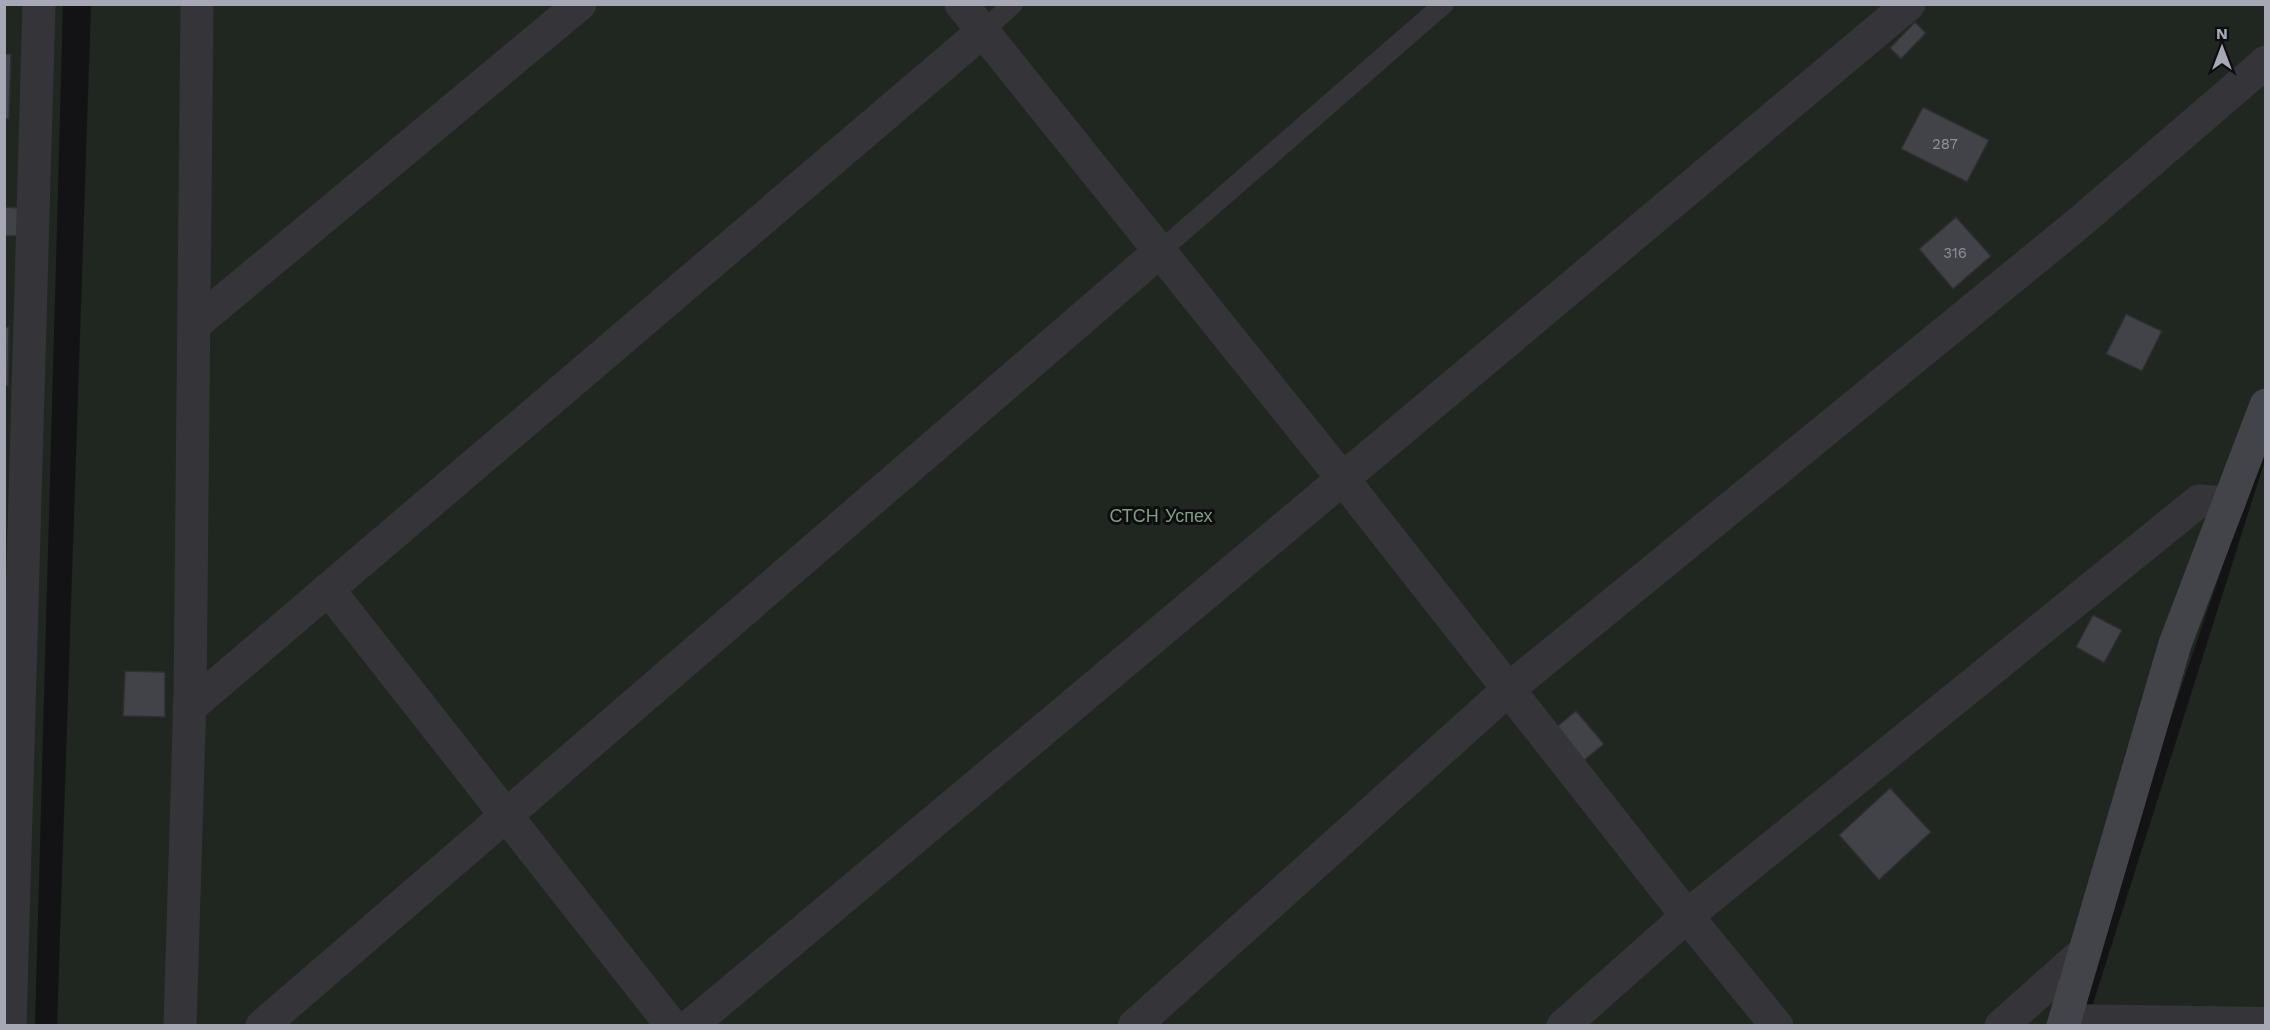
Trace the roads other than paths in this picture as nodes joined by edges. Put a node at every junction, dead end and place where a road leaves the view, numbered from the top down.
1 (39, 4) edge
2 (197, 4) edge
3 (580, 4) edge
4 (961, 4) edge
5 (1013, 4) edge
6 (1444, 4) edge
7 (1909, 4) edge
8 (982, 32) junction
9 (2265, 62) edge
10 (1159, 252) junction
11 (19, 271) edge
12 (194, 325) junction
13 (2265, 405) edge
14 (1343, 479) junction
15 (2229, 502) junction
16 (15, 552) edge
17 (328, 589) junction
18 (1510, 688) junction
19 (189, 708) junction
20 (506, 815) junction
21 (10, 839) edge
22 (1687, 916) junction
23 (2082, 954) junction
24 (2265, 1017) edge
25 (2064, 1020) edge
26 (10, 1026) edge
27 (180, 1026) edge
28 (262, 1026) edge
29 (672, 1026) edge
30 (690, 1026) edge
31 (1134, 1026) edge
32 (1563, 1026) edge
33 (1777, 1026) edge
34 (2001, 1026) edge

1 - 11 street
2 - 12 street
3 - 12 street
4 - 8 street
5 - 8 lane
6 - 10 lane
7 - 14 street
8 - 10 street
8 - 17 street
9 - 18 street
10 - 14 street
10 - 20 street
11 - 16 street
12 - 19 street
13 - 15 main road
14 - 18 street
14 - 30 street
15 - 22 street
15 - 23 main road
16 - 21 street
17 - 19 street
17 - 20 street
18 - 22 street
18 - 31 street
19 - 27 street
20 - 28 street
20 - 29 street
21 - 26 street
22 - 32 street
22 - 33 street
23 - 25 main road
23 - 34 street
24 - 25 lane

